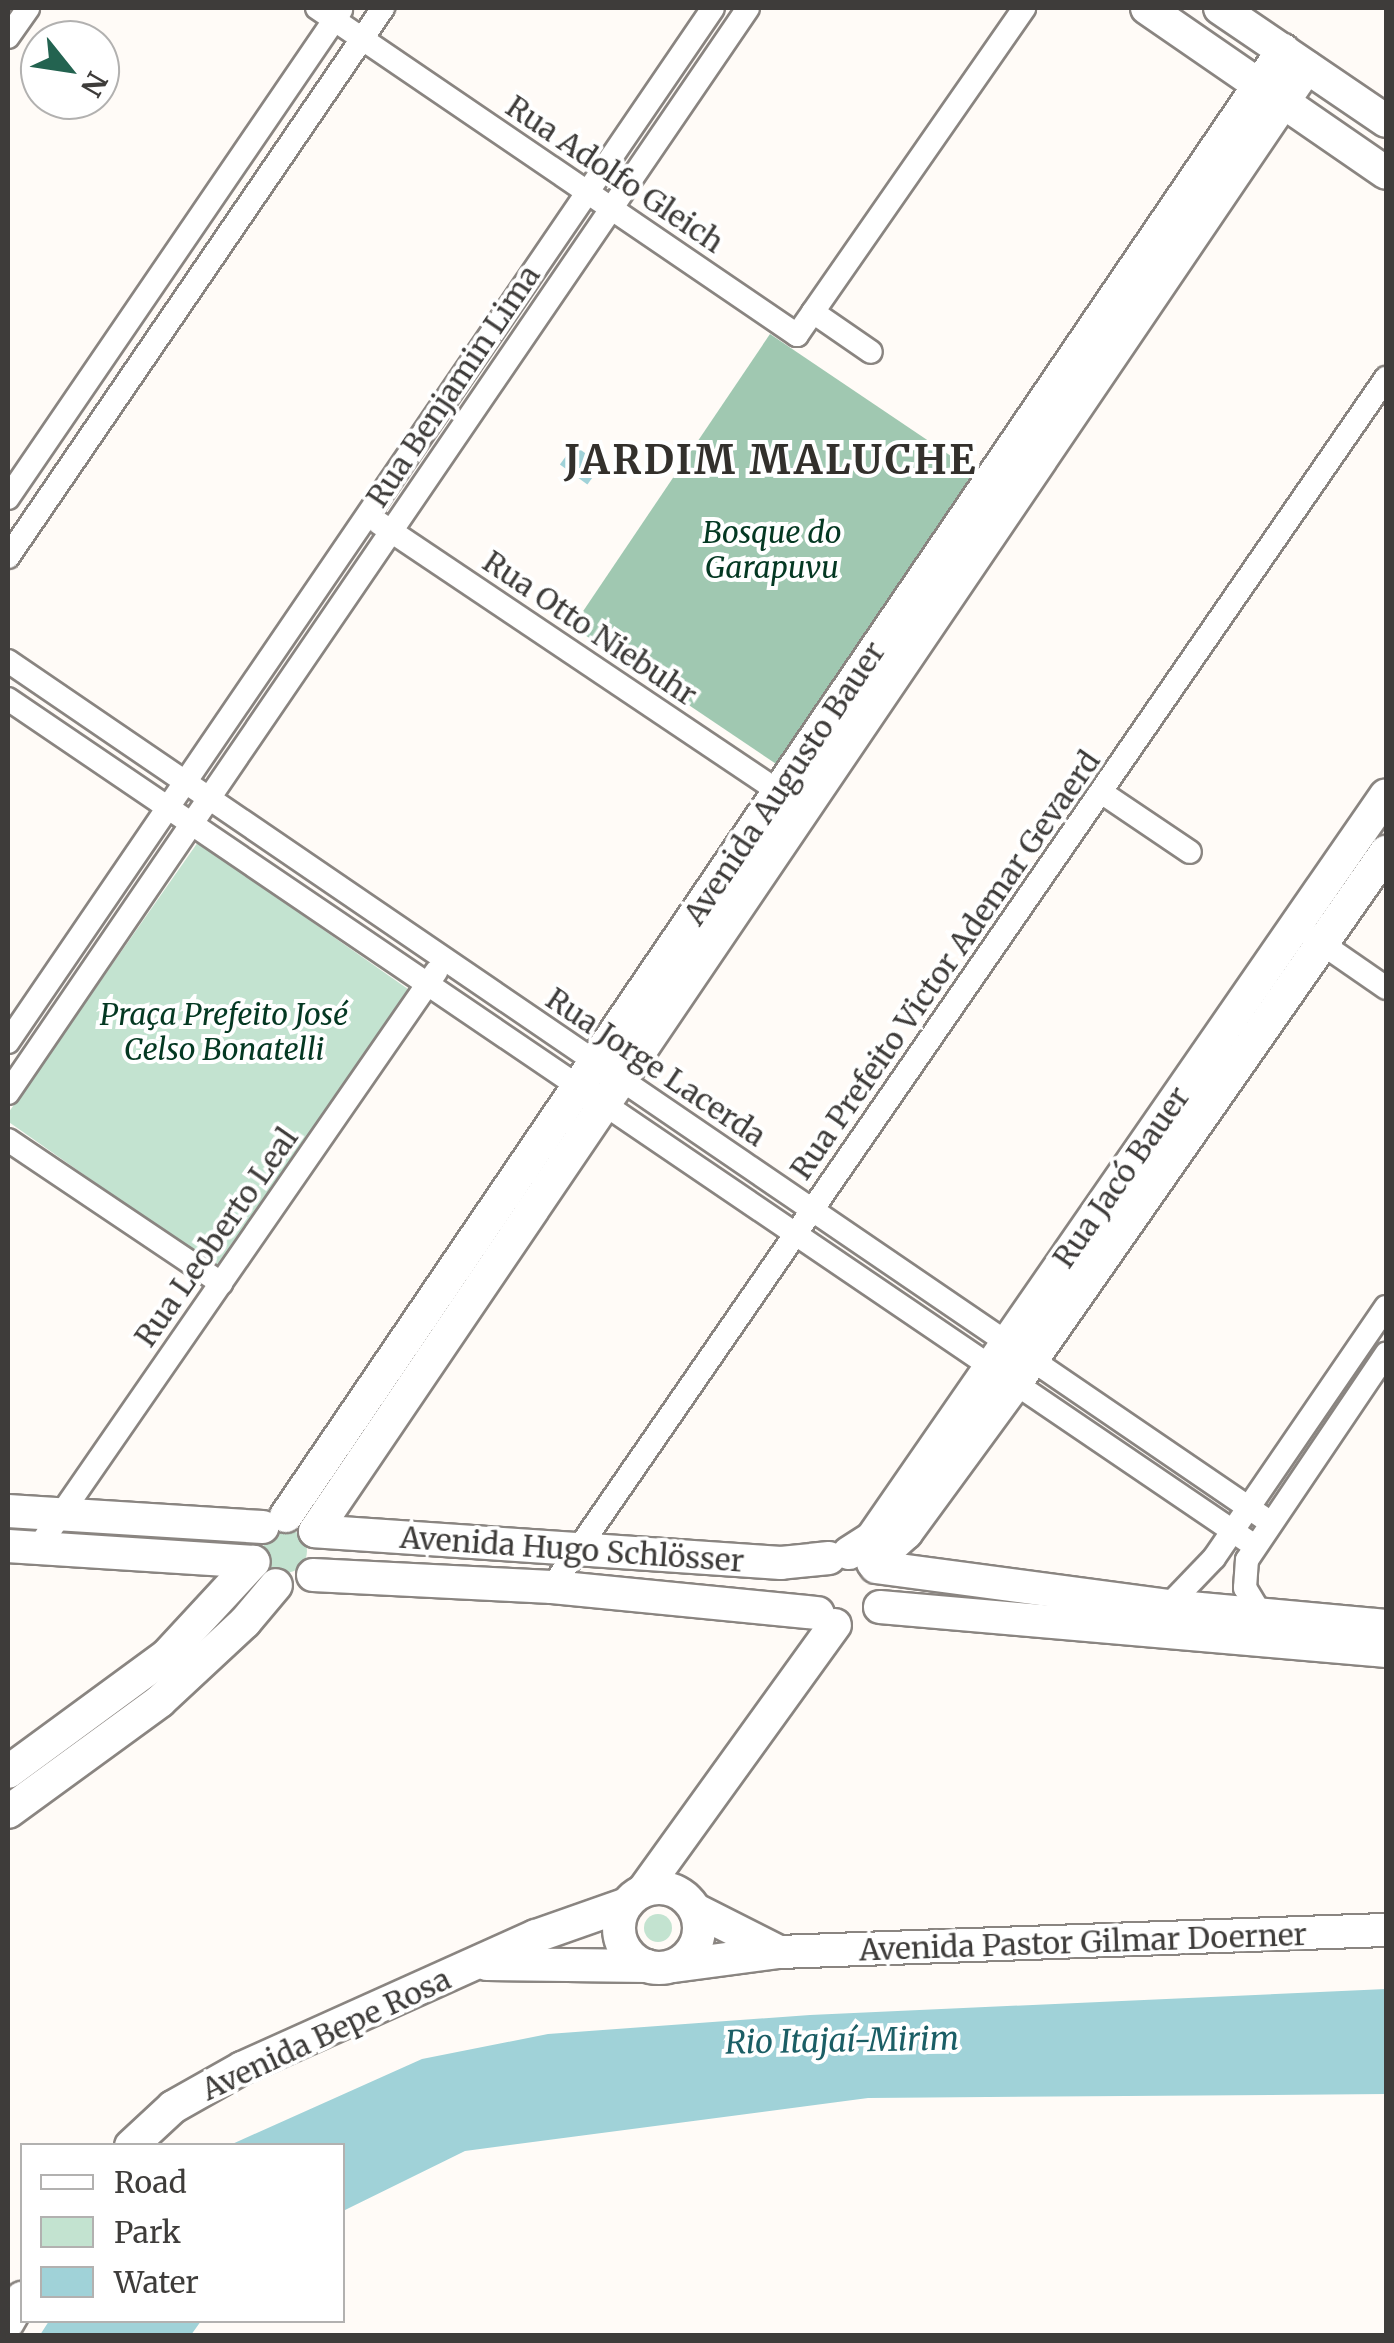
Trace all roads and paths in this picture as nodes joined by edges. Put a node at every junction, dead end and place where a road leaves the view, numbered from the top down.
1 (28, 8) edge
2 (384, 8) edge
3 (713, 8) edge
4 (1024, 8) edge
5 (1146, 8) edge
6 (1220, 8) edge
7 (739, 10) edge
8 (332, 12) edge
9 (8, 38) edge
10 (362, 38) junction
11 (1295, 59) junction
12 (1271, 94) junction
13 (1386, 122) edge
14 (1386, 173) edge
15 (587, 192) junction
16 (611, 208) junction
17 (160, 276) junction
18 (187, 294) junction
19 (813, 312) junction
20 (871, 352) dead end
21 (474, 357) junction
22 (498, 373) junction
23 (1386, 378) edge
24 (54, 430) junction
25 (81, 449) junction
26 (8, 498) edge
27 (366, 515) junction
28 (391, 530) junction
29 (974, 531) junction
30 (8, 556) edge
31 (8, 661) edge
32 (264, 665) junction
33 (288, 681) junction
34 (8, 699) edge
35 (185, 782) junction
36 (779, 792) junction
37 (1101, 792) junction
38 (1386, 795) edge
39 (209, 798) junction
40 (167, 808) junction
41 (191, 824) junction
42 (1190, 852) dead end
43 (1386, 852) edge
44 (123, 872) junction
45 (738, 879) junction
46 (146, 889) junction
47 (1310, 934) junction
48 (445, 960) junction
49 (428, 984) junction
50 (1386, 988) edge
51 (8, 1042) edge
52 (600, 1083) junction
53 (8, 1093) edge
54 (8, 1140) edge
55 (813, 1210) junction
56 (796, 1235) junction
57 (221, 1284) junction
58 (1386, 1307) edge
59 (1380, 1346) edge
60 (1011, 1363) junction
61 (1249, 1509) junction
62 (8, 1511) edge
63 (60, 1516) junction
64 (1271, 1523) junction
65 (288, 1525) junction
66 (1234, 1532) junction
67 (1255, 1546) junction
68 (22, 1548) edge
69 (578, 1551) junction
70 (183, 1557) junction
71 (857, 1561) junction
72 (265, 1574) junction
73 (313, 1574) junction
74 (552, 1587) junction
75 (1168, 1606) junction
76 (880, 1607) junction
77 (1262, 1616) junction
78 (206, 1618) junction
79 (827, 1619) junction
80 (1386, 1626) edge
81 (1386, 1651) edge
82 (80, 1742) junction
83 (8, 1772) edge
84 (8, 1812) edge
85 (698, 1815) junction
86 (635, 1898) junction
87 (692, 1904) junction
88 (1386, 1930) edge
89 (779, 1952) junction
90 (477, 1964) junction
91 (660, 1966) junction
92 (135, 2143) edge

1 - 9 street
2 - 10 street
3 - 15 street, Rua Benjamin Lima
4 - 19 street
5 - 12 main road
6 - 11 main road
7 - 16 street, Rua Benjamin Lima
8 - 10 street, Rua Adolfo Gleich
8 - 17 street
10 - 15 street, Rua Adolfo Gleich
10 - 18 street
11 - 12 main road, Avenida Augusto Bauer
11 - 13 main road
12 - 14 main road
12 - 29 main road, Avenida Augusto Bauer
15 - 16 street, Rua Adolfo Gleich
15 - 21 street, Rua Benjamin Lima
16 - 19 street, Rua Adolfo Gleich
16 - 22 street, Rua Benjamin Lima
17 - 18 street
17 - 24 street
18 - 25 street
19 - 20 street
21 - 22 street
21 - 27 street, Rua Benjamin Lima
22 - 28 street, Rua Benjamin Lima
23 - 37 street, Rua Prefeito Victor Ademar Gevaerd
24 - 25 street
24 - 26 street
25 - 30 street
27 - 28 street, Rua Otto Niebuhr
27 - 32 street, Rua Benjamin Lima
28 - 33 street, Rua Benjamin Lima
28 - 36 street, Rua Otto Niebuhr
29 - 36 main road, Avenida Augusto Bauer
29 - 45 main road, Avenida Augusto Bauer
31 - 35 street, Rua Jorge Lacerda
32 - 33 street
32 - 35 street, Rua Benjamin Lima
33 - 39 street, Rua Benjamin Lima
34 - 40 street, Rua Jorge Lacerda
35 - 39 street, Rua Jorge Lacerda
35 - 40 street, Rua Benjamin Lima
36 - 45 main road, Avenida Augusto Bauer
37 - 42 street
37 - 55 street, Rua Prefeito Victor Ademar Gevaerd
38 - 47 main road, Rua Jacó Bauer
39 - 41 street, Rua Benjamin Lima
39 - 48 street, Rua Jorge Lacerda
40 - 41 street, Rua Jorge Lacerda
40 - 44 street, Rua Benjamin Lima
41 - 46 street, Rua Benjamin Lima
41 - 49 street, Rua Jorge Lacerda
43 - 47 main road, Rua Jacó Bauer
44 - 46 street
44 - 51 street, Rua Benjamin Lima
45 - 52 main road, Avenida Augusto Bauer
46 - 53 street, Rua Benjamin Lima
47 - 50 street
47 - 60 main road, Rua Jacó Bauer
48 - 49 street, Rua Leoberto Leal
48 - 52 street, Rua Jorge Lacerda
49 - 52 street, Rua Jorge Lacerda
49 - 57 street, Rua Leoberto Leal
52 - 55 street, Rua Jorge Lacerda
52 - 56 street, Rua Jorge Lacerda
52 - 65 main road, Avenida Augusto Bauer
54 - 57 street
55 - 56 street, Rua Prefeito Victor Ademar Gevaerd
55 - 60 street, Rua Jorge Lacerda
56 - 60 street, Rua Jorge Lacerda
56 - 69 street, Rua Prefeito Victor Ademar Gevaerd
57 - 63 street, Rua Leoberto Leal
58 - 59 street
59 - 61 street
59 - 64 street
60 - 61 street, Rua Jorge Lacerda
60 - 66 street, Rua Jorge Lacerda
60 - 71 main road, Rua Jacó Bauer
61 - 64 street, Rua Jorge Lacerda
61 - 66 street
62 - 63 main road, Avenida Hugo Schlösser
63 - 65 main road, Avenida Hugo Schlösser
63 - 68 street, Rua Leoberto Leal
64 - 67 street
65 - 69 main road, Avenida Hugo Schlösser
65 - 72 main road
65 - 73 main road
66 - 67 street, Rua Jorge Lacerda
66 - 75 street
67 - 77 street
68 - 70 main road
69 - 71 main road, Avenida Hugo Schlösser
69 - 74 street, Rua Prefeito Victor Ademar Gevaerd
70 - 72 main road
70 - 78 main road
71 - 75 main road, Avenida Hugo Schlösser
71 - 76 main road
71 - 79 main road
72 - 73 main road
72 - 78 main road
72 - 82 main road
73 - 74 main road, Avenida Hugo Schlösser
74 - 79 main road, Avenida Hugo Schlösser
75 - 77 main road, Avenida Hugo Schlösser
76 - 79 main road
76 - 81 main road
77 - 80 main road, Avenida Hugo Schlösser
78 - 82 main road
79 - 85 main road
82 - 83 main road
82 - 84 main road
85 - 86 main road
85 - 87 main road
86 - 87 main road
86 - 90 main road, Avenida Bepe Rosa
86 - 91 main road
87 - 89 main road, Avenida Pastor Gilmar Doerner
87 - 91 main road
88 - 89 main road, Avenida Pastor Gilmar Doerner
89 - 91 main road, Avenida Pastor Gilmar Doerner
90 - 91 main road, Avenida Bepe Rosa
90 - 92 main road, Avenida Bepe Rosa

